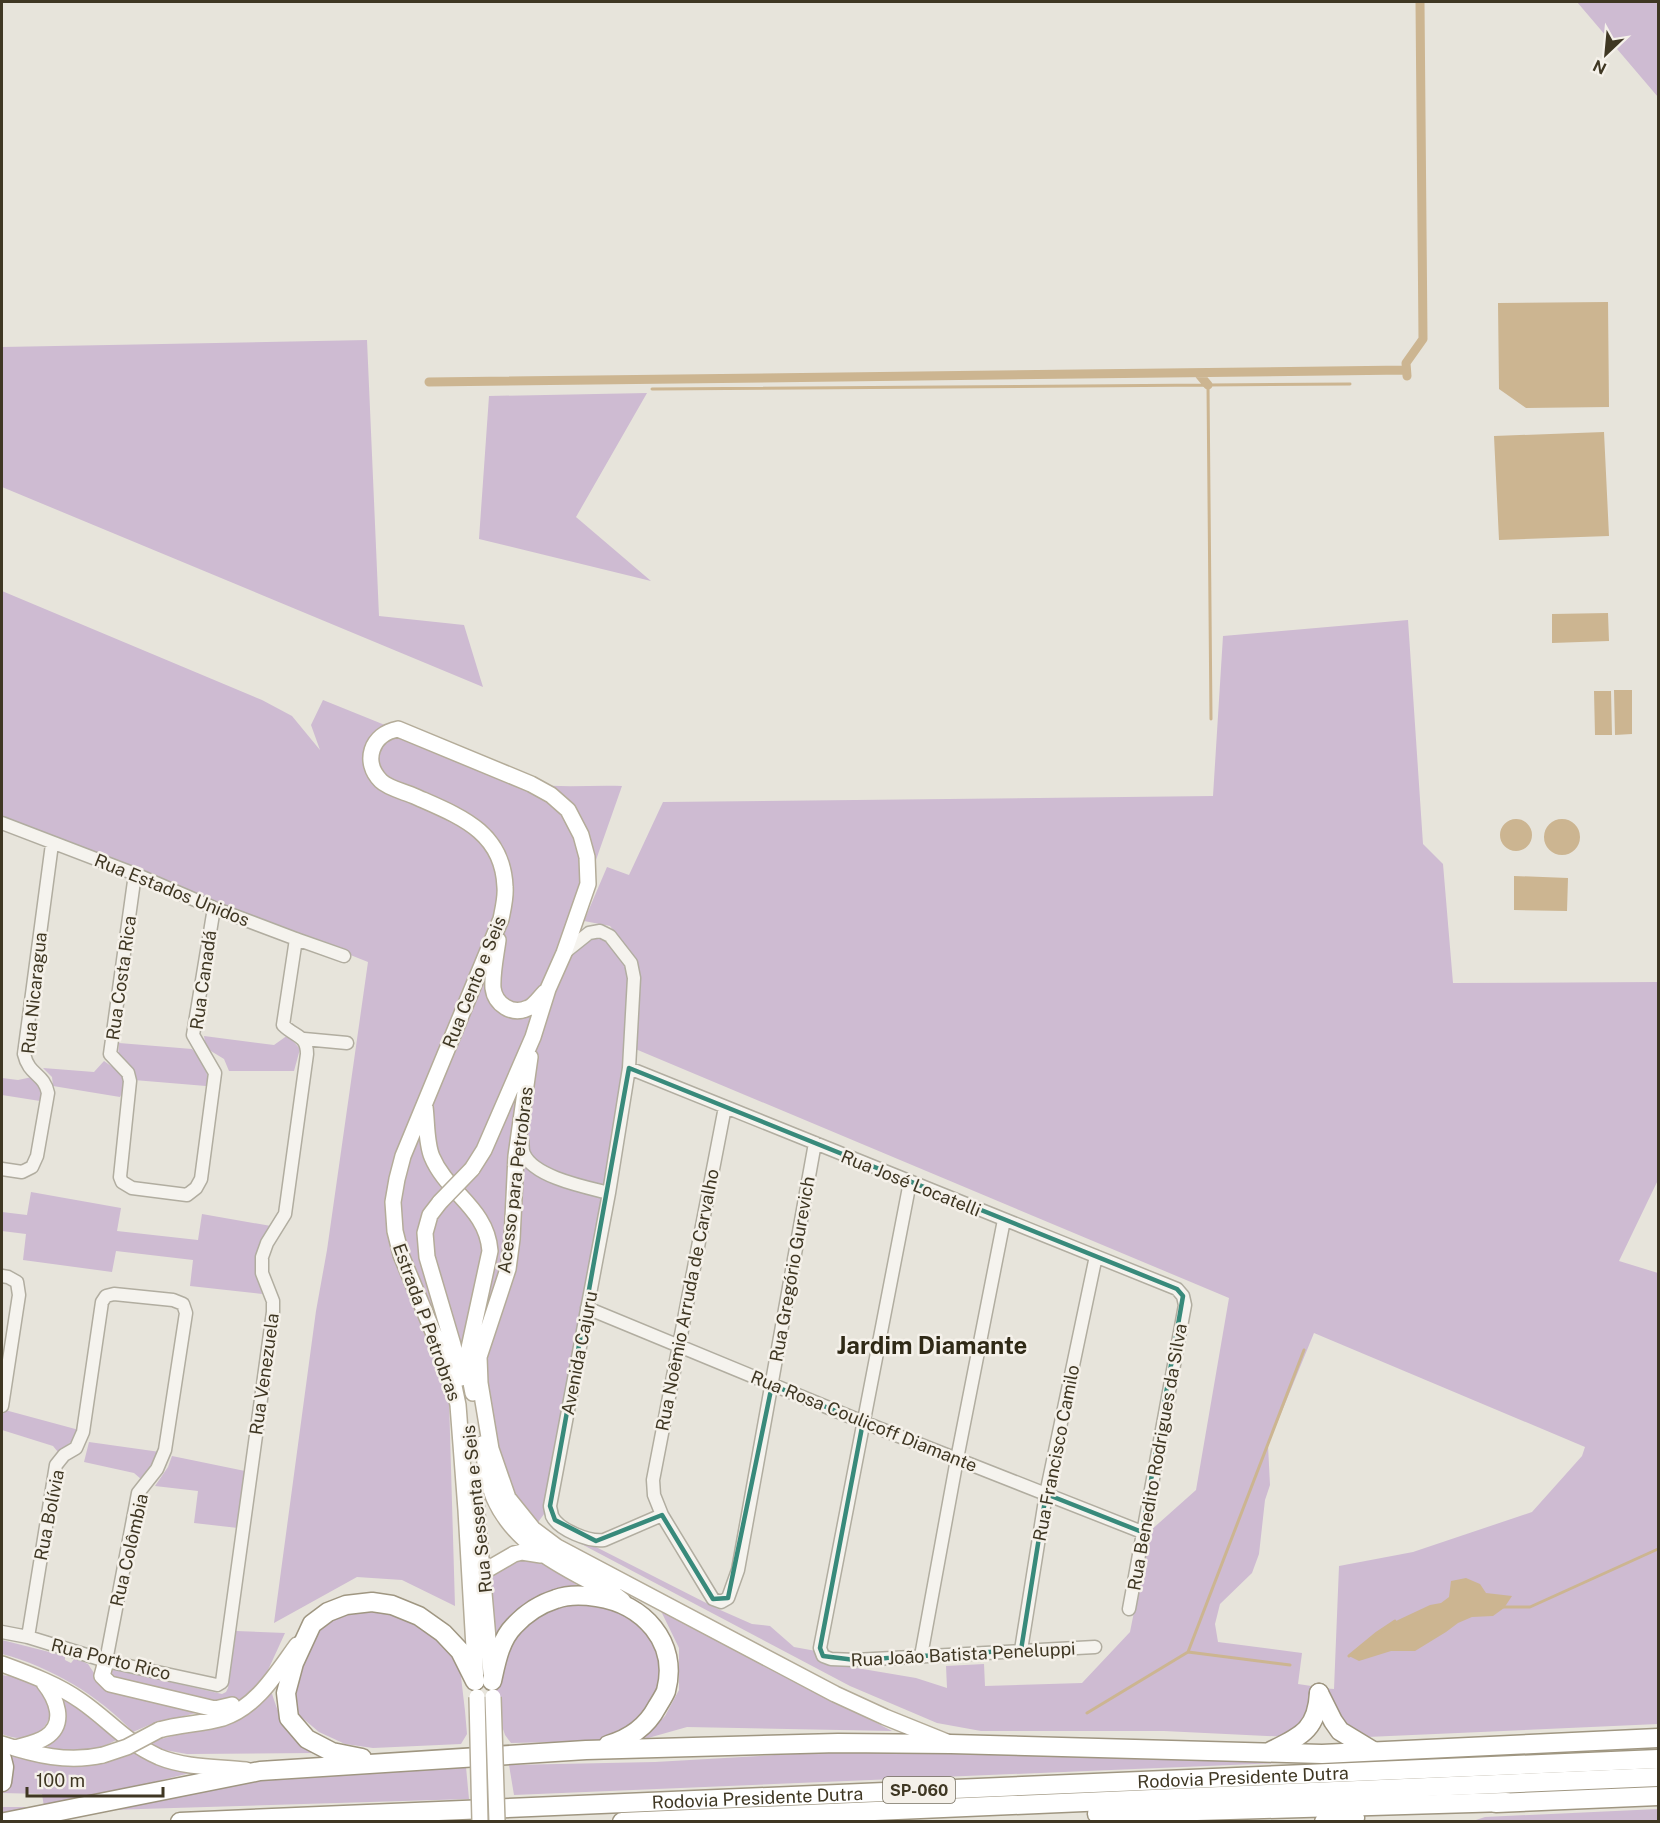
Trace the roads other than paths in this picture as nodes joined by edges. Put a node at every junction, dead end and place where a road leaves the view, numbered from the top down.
1 (2, 823) edge
2 (52, 844) junction
3 (135, 874) junction
4 (588, 885) joint
5 (214, 908) junction
6 (501, 919) junction
7 (296, 939) junction
8 (564, 953) junction
9 (344, 956) dead end
10 (548, 989) junction
11 (533, 1036) junction
12 (304, 1039) junction
13 (347, 1044) dead end
14 (629, 1068) junction
15 (425, 1104) junction
16 (724, 1107) junction
17 (521, 1119) junction
18 (815, 1143) junction
19 (2, 1169) edge
20 (910, 1182) junction
21 (196, 1188) joint
22 (609, 1193) junction
23 (440, 1202) joint
24 (1004, 1220) junction
25 (1096, 1256) junction
26 (2, 1276) edge
27 (106, 1296) joint
28 (1185, 1305) joint
29 (587, 1308) junction
30 (678, 1346) junction
31 (772, 1385) junction
32 (2, 1406) edge
33 (863, 1422) junction
34 (957, 1459) junction
35 (1046, 1494) junction
36 (662, 1515) junction
37 (1142, 1532) junction
38 (543, 1556) junction
39 (483, 1572) junction
40 (1128, 1609) dead end
41 (635, 1610) junction
42 (312, 1624) junction
43 (2, 1632) edge
44 (28, 1637) junction
45 (1095, 1647) dead end
46 (1021, 1650) junction
47 (921, 1656) junction
48 (106, 1660) junction
49 (2, 1664) edge
50 (41, 1679) junction
51 (220, 1684) joint
52 (484, 1689) junction
53 (262, 1692) junction
54 (1659, 1738) edge
55 (951, 1744) junction
56 (6, 1750) edge
57 (586, 1750) junction
58 (1373, 1751) junction
59 (1266, 1753) junction
60 (1659, 1759) edge
61 (381, 1762) junction
62 (261, 1772) junction
63 (1659, 1777) edge
64 (2, 1782) edge
65 (1659, 1796) edge
66 (1506, 1802) junction
67 (883, 1811) junction
68 (5, 1821) edge
69 (180, 1821) edge
70 (480, 1821) edge
71 (497, 1821) edge
72 (622, 1821) edge
73 (1324, 1821) edge

1 - 2 street, Rua Estados Unidos
2 - 3 street, Rua Estados Unidos
2 - 19 street, Rua Nicaragua
3 - 5 street, Rua Estados Unidos
3 - 21 street, Rua Costa Rica
4 - 6 main road, Rua Cento e Seis
4 - 8 main road, Acesso para Petrobras
5 - 7 street, Rua Estados Unidos
5 - 21 street, Rua Canadá
6 - 10 main road
6 - 15 main road, Rua Cento e Seis
7 - 9 street, Rua Estados Unidos
7 - 12 street
8 - 10 main road, Acesso para Petrobras
8 - 14 street, Avenida Cajuru
10 - 11 main road, Acesso para Petrobras
11 - 17 main road, Acesso para Petrobras
11 - 23 main road, Acesso para Petrobras, bridge
12 - 13 street
12 - 51 street, Rua Venezuela
14 - 16 street, Rua José Locatelli
14 - 22 street, Avenida Cajuru
15 - 38 main road, Estrada P Petrobras
15 - 52 main road, Estrada P Petrobras
16 - 18 street, Rua José Locatelli
16 - 30 street, Rua Noêmio Arruda de Carvalho
17 - 22 street
17 - 55 main road, Acesso para Petrobras
18 - 20 street, Rua José Locatelli
18 - 31 street, Rua Gregório Gurevich
20 - 24 street, Rua José Locatelli
20 - 33 street
22 - 29 street, Avenida Cajuru
23 - 39 main road, Rua Sessenta e Seis
24 - 25 street, Rua José Locatelli
24 - 34 street
25 - 28 street, Rua José Locatelli
25 - 35 street, Rua Francisco Camilo
26 - 32 street
27 - 44 street, Rua Bolívia
27 - 48 street, Rua Colômbia
28 - 37 street, Rua Benedito Rodrigues da Silva
29 - 30 street, Rua Rosa Coulicoff Diamante
29 - 36 street, Avenida Cajuru
30 - 31 street, Rua Rosa Coulicoff Diamante
30 - 36 street, Rua Noêmio Arruda de Carvalho
31 - 33 street, Rua Rosa Coulicoff Diamante
31 - 36 street, Rua Gregório Gurevich
33 - 34 street, Rua Rosa Coulicoff Diamante
33 - 47 street, Rua João Batista Peneluppi
34 - 35 street, Rua Rosa Coulicoff Diamante
34 - 47 street
35 - 37 street, Rua Rosa Coulicoff Diamante
35 - 46 street, Rua Francisco Camilo
37 - 40 street, Rua Benedito Rodrigues da Silva
38 - 39 main road
38 - 41 main road, Estrada P Petrobras
39 - 52 main road, Rua Sessenta e Seis
41 - 52 highway
41 - 57 highway
42 - 52 highway
42 - 53 main road
42 - 61 highway
43 - 44 street, Rua Porto Rico
44 - 48 street, Rua Porto Rico
45 - 46 street, Rua João Batista Peneluppi
46 - 47 street, Rua João Batista Peneluppi
48 - 51 street, Rua Porto Rico
48 - 53 main road
49 - 50 main road
50 - 56 main road
50 - 62 main road
52 - 70 main road, bridge
52 - 71 main road, bridge
53 - 56 main road, bridge
54 - 58 highway
55 - 57 highway
55 - 59 highway
56 - 64 highway
57 - 61 highway
58 - 59 highway
58 - 59 highway
60 - 69 highway, Rodovia Presidente Dutra / SP-060
61 - 62 highway
62 - 68 highway
63 - 67 highway, Rodovia Presidente Dutra / SP-060
65 - 66 highway
66 - 67 highway
66 - 73 highway
67 - 72 highway, Rodovia Presidente Dutra / SP-060

